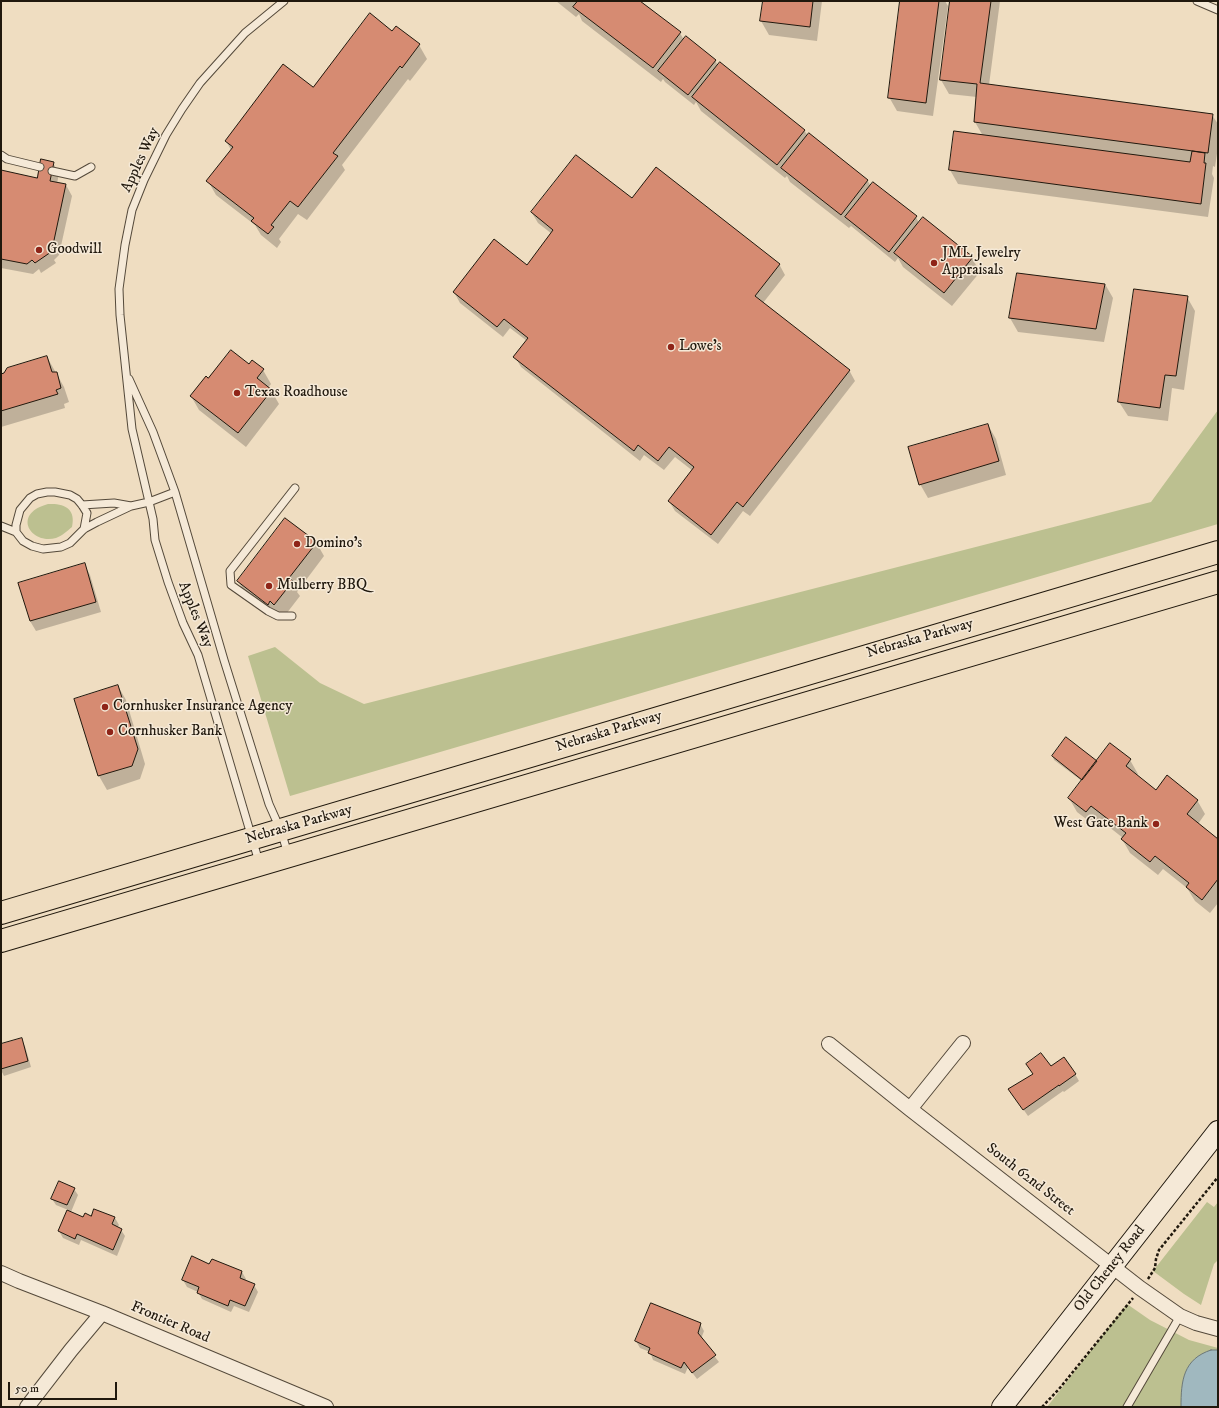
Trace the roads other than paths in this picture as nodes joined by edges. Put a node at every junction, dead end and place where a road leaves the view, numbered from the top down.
1 (284, 1) edge
2 (1197, 1) edge
3 (1218, 10) edge
4 (1, 155) edge
5 (40, 167) dead end
6 (91, 167) dead end
7 (52, 171) dead end
8 (126, 372) junction
9 (295, 488) dead end
10 (175, 492) junction
11 (149, 502) junction
12 (82, 505) junction
13 (131, 506) junction
14 (1, 526) edge
15 (84, 530) junction
16 (16, 532) junction
17 (1218, 552) edge
18 (1218, 582) edge
19 (292, 616) dead end
20 (281, 831) junction
21 (252, 839) junction
22 (288, 856) junction
23 (260, 864) junction
24 (1, 913) edge
25 (1, 941) edge
26 (963, 1043) dead end
27 (829, 1044) dead end
28 (910, 1109) junction
29 (1218, 1132) edge
30 (1112, 1266) junction
31 (1, 1272) edge
32 (102, 1313) junction
33 (1180, 1316) junction
34 (1218, 1329) edge
35 (27, 1407) edge
36 (326, 1407) edge
37 (1002, 1407) edge
38 (1126, 1407) edge

1 - 8 lane, Apples Way
2 - 3 lane
4 - 5 lane
6 - 7 lane
8 - 10 lane, Apples Way
8 - 11 lane, Apples Way
9 - 19 lane
10 - 11 lane
10 - 20 lane, Apples Way
11 - 13 lane
11 - 21 lane, Apples Way
12 - 13 lane
12 - 15 lane
12 - 16 lane
13 - 15 lane
14 - 16 lane
15 - 16 lane
17 - 20 main road, Nebraska Parkway
18 - 22 main road, Nebraska Parkway
20 - 21 main road, Nebraska Parkway
20 - 22 lane, Apples Way
21 - 23 lane, Apples Way
21 - 24 main road, Nebraska Parkway
22 - 23 main road, Nebraska Parkway
23 - 25 main road, Nebraska Parkway
26 - 28 street
27 - 28 street, South 62nd Street
28 - 30 street, South 62nd Street
29 - 30 main road, Old Cheney Road
30 - 33 street, South 62nd Street
30 - 37 main road, Old Cheney Road
31 - 32 street, Frontier Road
32 - 35 street
32 - 36 street, Frontier Road
33 - 34 street, South 62nd Street
33 - 38 lane

